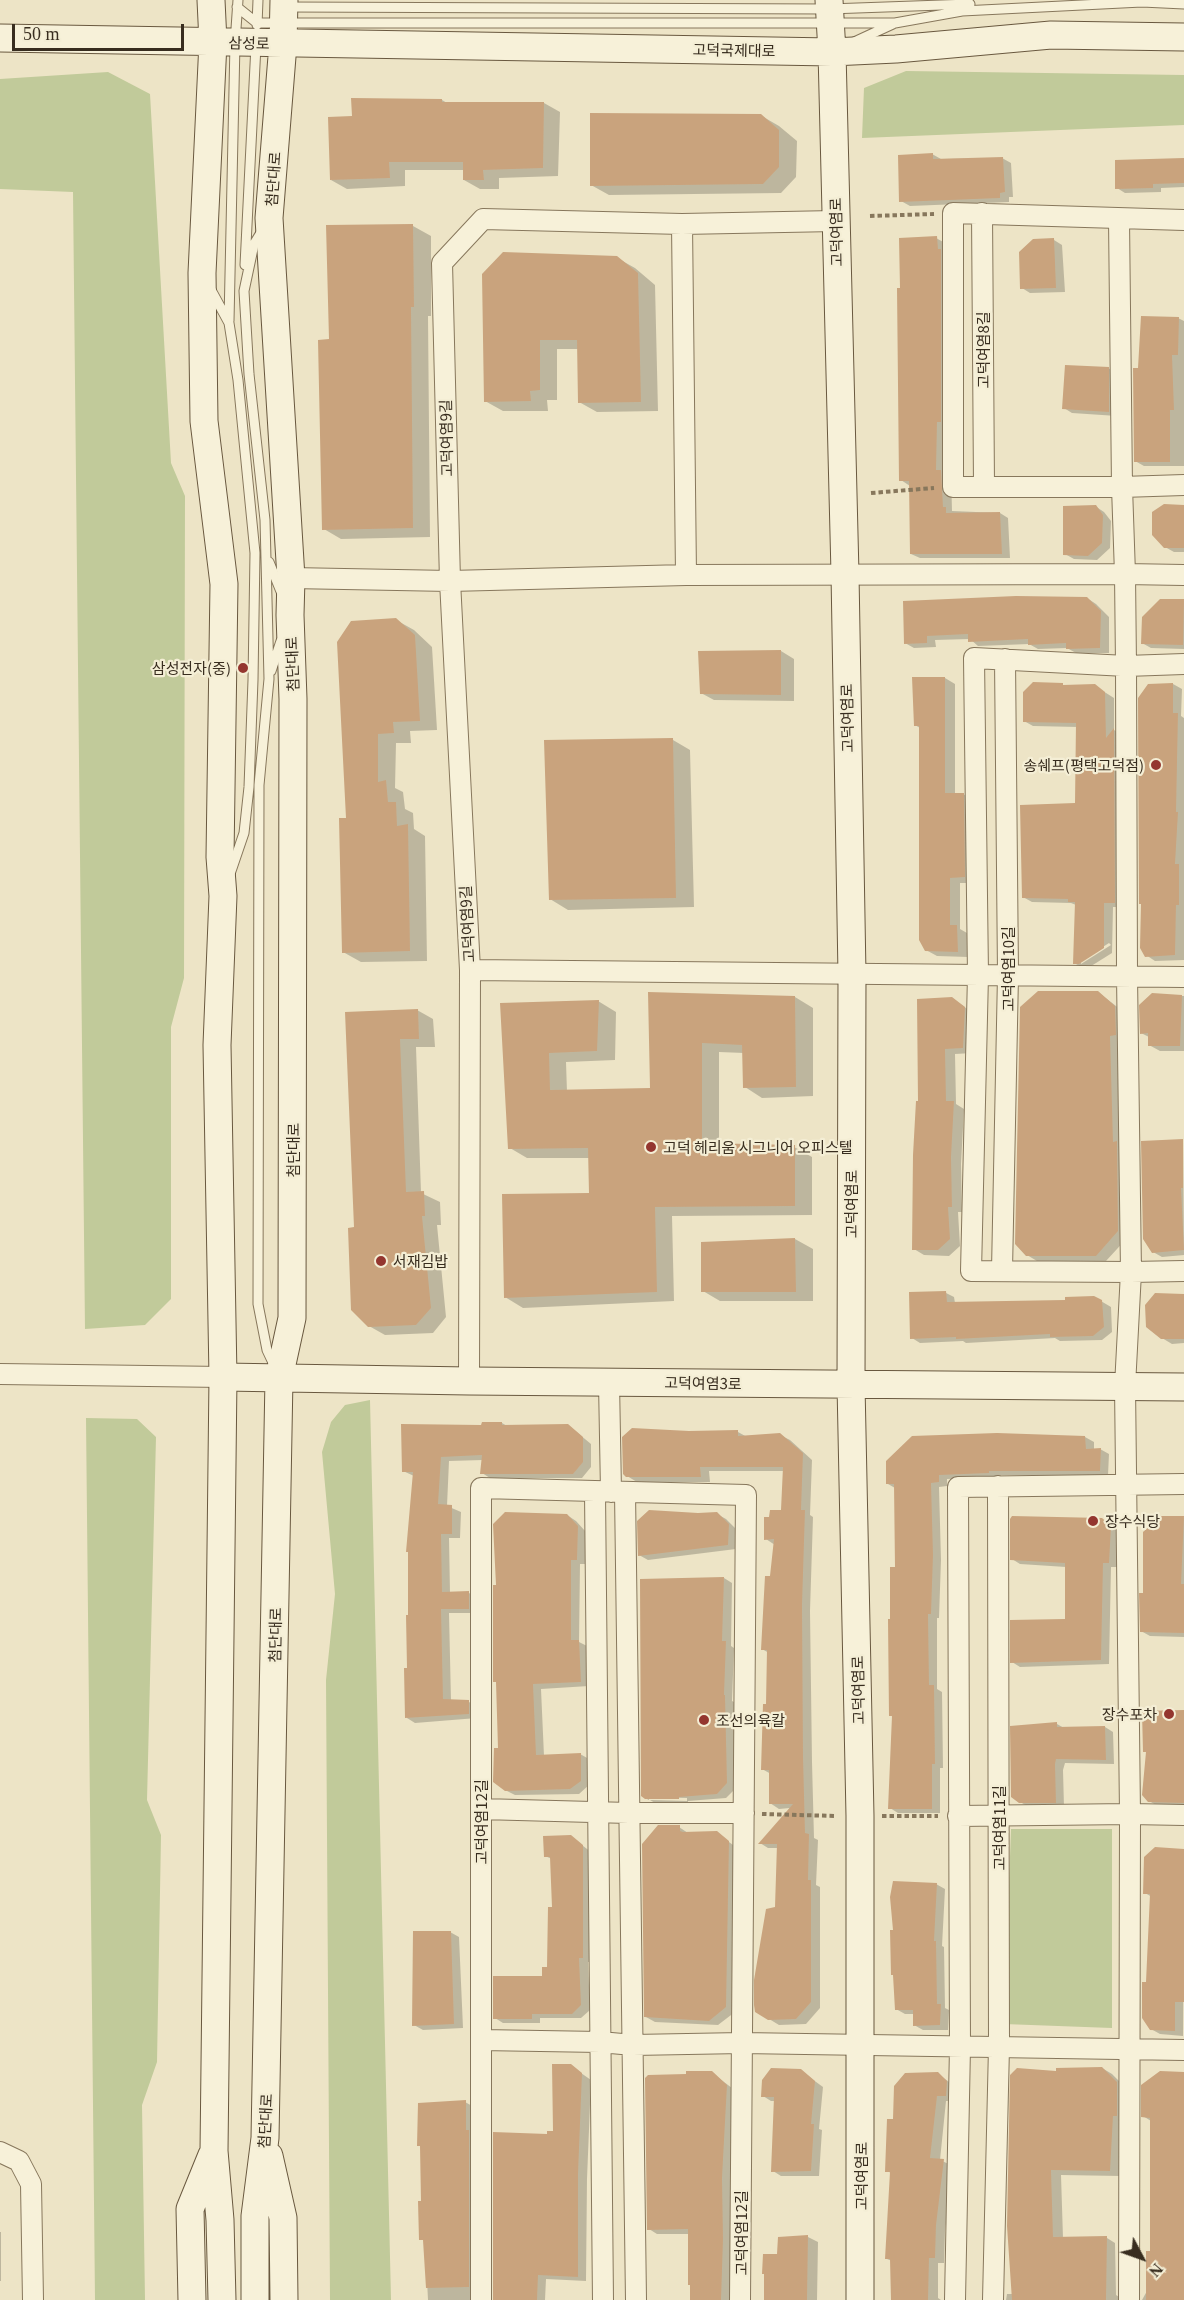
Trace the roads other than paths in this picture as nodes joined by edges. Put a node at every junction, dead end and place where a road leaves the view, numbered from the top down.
1 (211, 0) edge
2 (1074, 0) edge
3 (237, 3) edge
4 (1184, 4) edge
5 (829, 10) edge
6 (263, 22) edge
7 (896, 23) junction
8 (1184, 37) edge
9 (0, 38) edge
10 (832, 52) junction
11 (982, 213) junction
12 (270, 218) junction
13 (1119, 219) junction
14 (835, 220) junction
15 (1184, 220) edge
16 (682, 224) junction
17 (202, 273) junction
18 (244, 291) junction
19 (229, 323) junction
20 (1184, 485) edge
21 (984, 486) junction
22 (1122, 487) junction
23 (266, 554) junction
24 (845, 574) junction
25 (1125, 574) junction
26 (686, 575) junction
27 (1184, 575) edge
28 (291, 578) junction
29 (450, 581) junction
30 (290, 615) junction
31 (1005, 659) junction
32 (1184, 664) edge
33 (1126, 666) junction
34 (269, 679) junction
35 (223, 896) junction
36 (470, 970) junction
37 (852, 974) junction
38 (978, 975) junction
39 (1008, 975) junction
40 (1127, 976) junction
41 (1184, 977) edge
42 (1002, 1270) junction
43 (1184, 1271) edge
44 (1131, 1272) junction
45 (0, 1374) edge
46 (223, 1377) junction
47 (279, 1378) junction
48 (469, 1381) junction
49 (609, 1382) junction
50 (851, 1384) junction
51 (1125, 1386) junction
52 (1184, 1387) edge
53 (1184, 1484) edge
54 (998, 1485) junction
55 (1127, 1485) junction
56 (610, 1492) junction
57 (481, 1809) junction
58 (598, 1812) junction
59 (629, 1813) junction
60 (744, 1813) junction
61 (1130, 1814) junction
62 (1184, 1815) edge
63 (958, 1816) junction
64 (999, 1816) junction
65 (481, 2040) junction
66 (600, 2042) junction
67 (742, 2043) junction
68 (861, 2044) junction
69 (633, 2045) junction
70 (960, 2047) junction
71 (999, 2047) junction
72 (1128, 2049) junction
73 (1184, 2050) edge
74 (266, 2138) junction
75 (214, 2151) junction
76 (0, 2152) edge
77 (33, 2300) edge
78 (192, 2300) edge
79 (222, 2300) edge
80 (255, 2300) edge
81 (284, 2300) edge
82 (481, 2300) edge
83 (603, 2300) edge
84 (636, 2300) edge
85 (740, 2300) edge
86 (860, 2300) edge
87 (955, 2300) edge
88 (993, 2300) edge
89 (1129, 2300) edge

1 - 6 street, 첨단대로
2 - 5 lane
3 - 6 lane
3 - 6 lane
4 - 7 lane
5 - 6 lane
5 - 6 lane
5 - 7 lane
5 - 10 street, 고덕여염로
6 - 9 street, 삼성로
6 - 10 street, 고덕국제대로
6 - 12 street, 첨단대로
6 - 17 street, 첨단대로
6 - 18 lane
6 - 19 lane
7 - 10 lane
8 - 10 street, 고덕국제대로
10 - 14 street, 고덕여염로
11 - 13 street
11 - 21 street, 고덕여염8길
11 - 21 street
12 - 18 lane
12 - 28 street, 첨단대로
13 - 15 street
13 - 22 street
14 - 16 street, 고덕여염9길
14 - 24 street, 고덕여염로
16 - 26 street
16 - 29 street, 고덕여염9길
17 - 19 lane
17 - 35 street, 첨단대로
18 - 23 lane
19 - 35 lane
20 - 22 street
21 - 22 street
22 - 25 street
23 - 30 lane
23 - 34 lane
24 - 25 street
24 - 26 street
24 - 37 street, 고덕여염로
25 - 27 street
25 - 33 street
26 - 29 street
28 - 29 street
28 - 30 street, 첨단대로
29 - 36 street, 고덕여염9길
30 - 34 lane
30 - 47 street, 첨단대로
31 - 33 street
31 - 38 street
31 - 39 street, 고덕여염10길
32 - 33 street
33 - 40 street
34 - 47 lane
35 - 46 street, 첨단대로
36 - 37 street
36 - 48 street, 고덕여염9길
37 - 38 street
37 - 50 street, 고덕여염로
38 - 39 street
38 - 42 street
39 - 40 street
39 - 42 street, 고덕여염10길
40 - 41 street
40 - 44 street
42 - 44 street
43 - 44 street
44 - 51 street
45 - 46 street
46 - 47 street, 고덕여염3로
46 - 75 street, 첨단대로
47 - 48 street, 고덕여염3로
47 - 74 street, 첨단대로
48 - 49 street, 고덕여염3로
49 - 50 street, 고덕여염3로
49 - 56 street
50 - 51 street, 고덕여염3로
50 - 68 street, 고덕여염로
51 - 52 street, 고덕여염3로
51 - 55 street
53 - 55 street
54 - 55 street
54 - 63 street
54 - 64 street, 고덕여염11길
55 - 61 street
56 - 57 street, 고덕여염12길
56 - 58 street
56 - 59 street
56 - 60 street, 고덕여염12길
57 - 58 street
57 - 65 street, 고덕여염12길
58 - 59 street
58 - 66 street
59 - 60 street
59 - 69 street
60 - 67 street, 고덕여염12길
61 - 62 street
61 - 64 street
61 - 72 street
63 - 64 street
63 - 70 street
64 - 71 street, 고덕여염11길
65 - 66 street
65 - 82 street, 고덕여염12길
66 - 69 street
66 - 83 street
67 - 68 street
67 - 69 street
67 - 85 street, 고덕여염12길
68 - 70 street
68 - 86 street, 고덕여염로
69 - 84 street
70 - 71 street
70 - 87 street
71 - 72 street
71 - 88 street, 고덕여염11길
72 - 73 street
72 - 89 street
74 - 80 street, 첨단대로
74 - 81 street
75 - 78 street
75 - 79 street, 첨단대로
76 - 77 street

